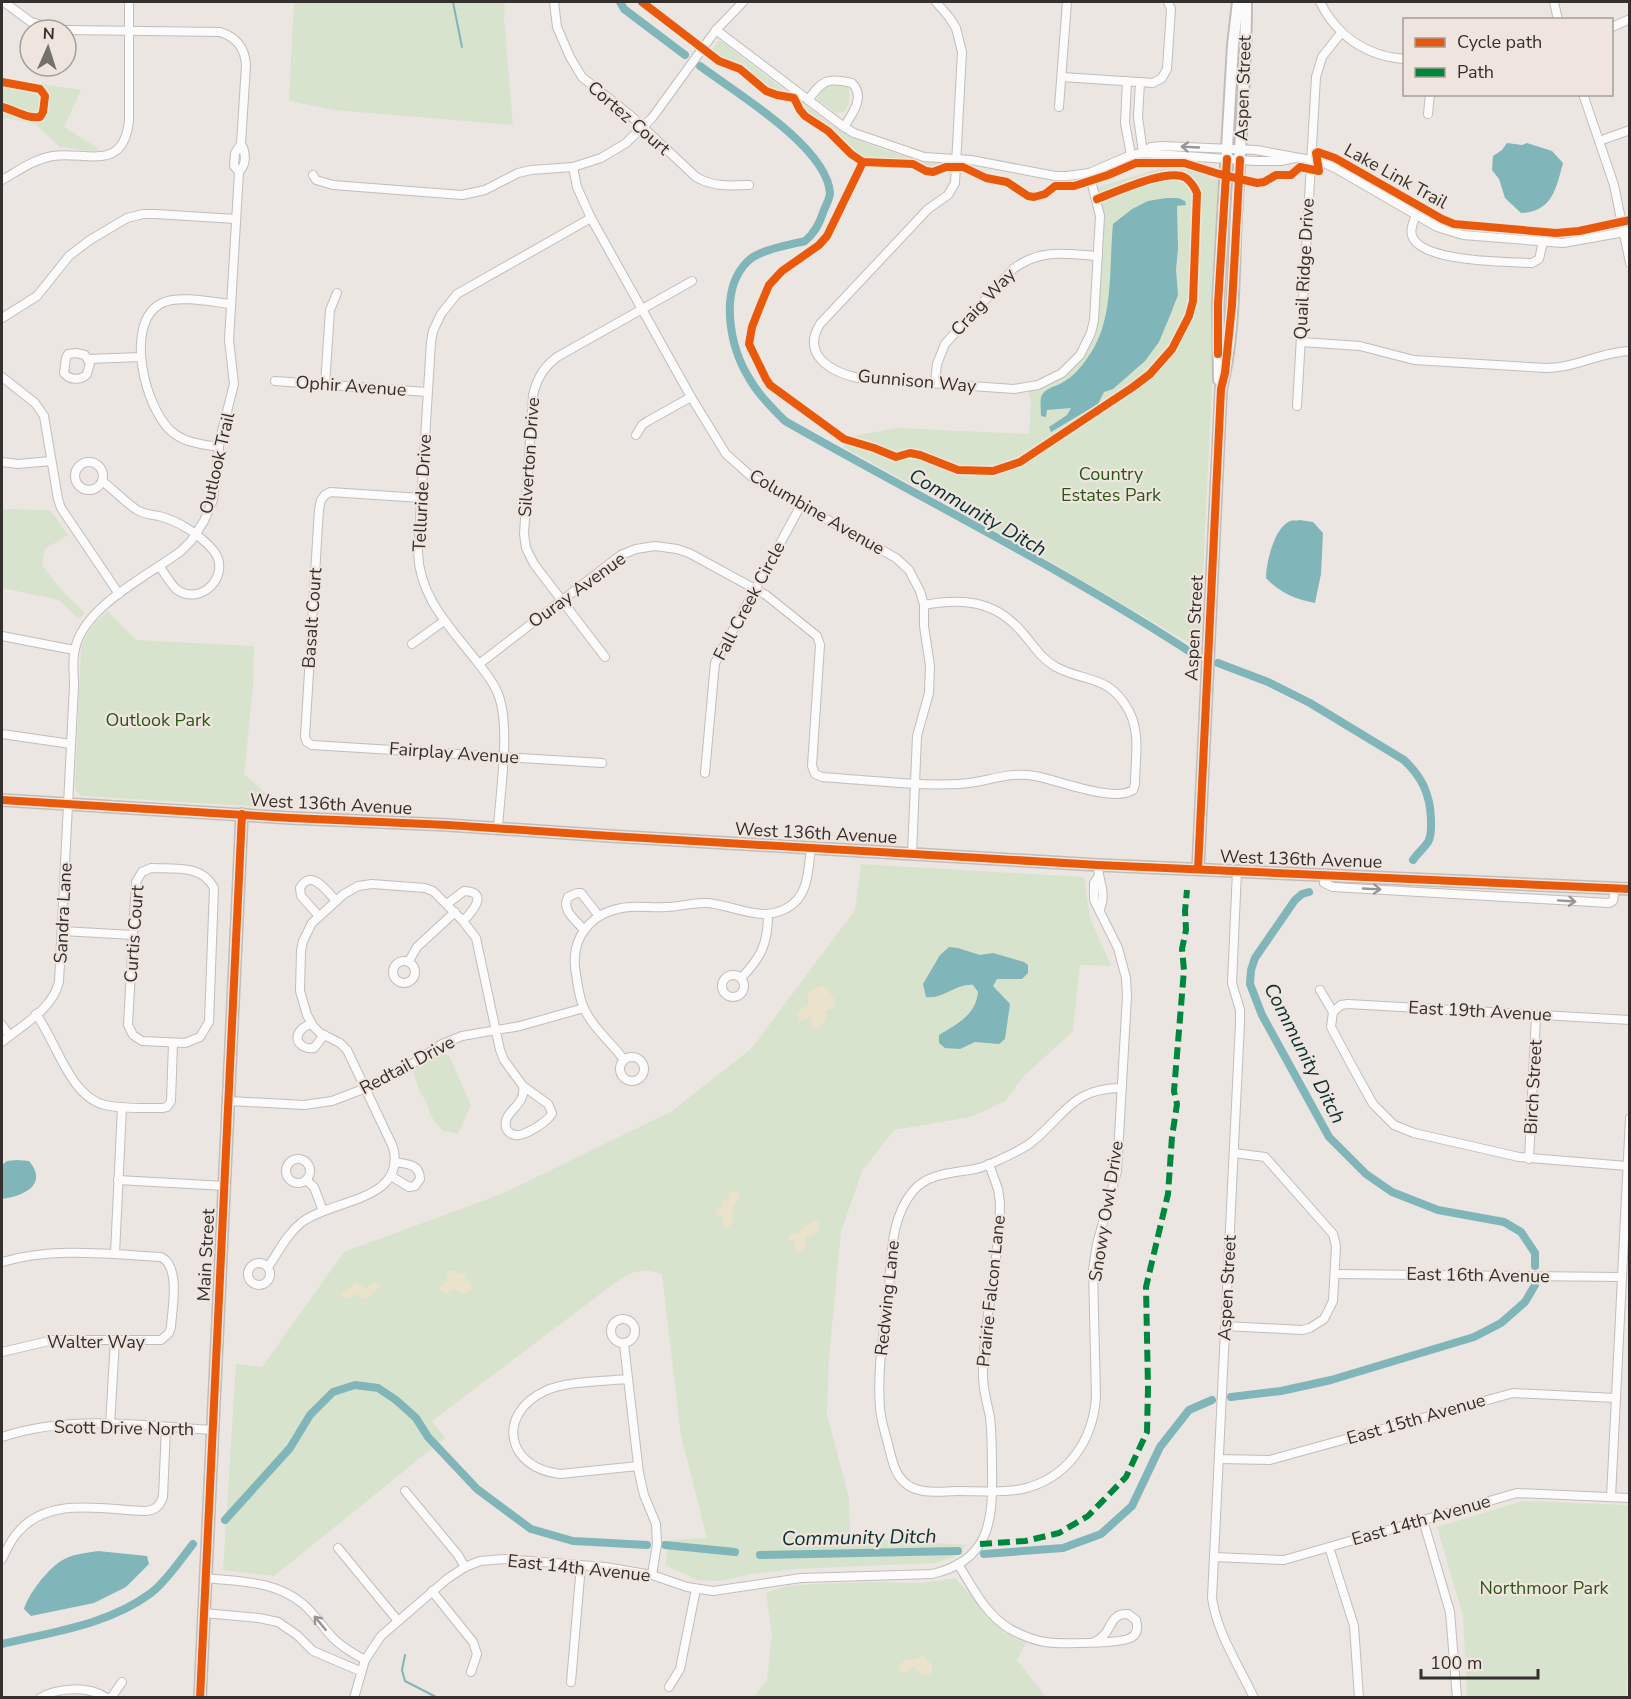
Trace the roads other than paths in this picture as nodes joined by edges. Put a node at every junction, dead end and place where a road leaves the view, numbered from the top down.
1 (4, 2) edge
2 (129, 2) edge
3 (554, 2) edge
4 (743, 2) edge
5 (936, 2) edge
6 (1067, 2) edge
7 (1168, 2) edge
8 (1238, 2) edge
9 (1246, 2) edge
10 (1320, 2) edge
11 (1554, 2) edge
12 (26, 18) edge
13 (1558, 18) edge
14 (1629, 19) edge
15 (1613, 26) edge
16 (78, 30) edge
17 (716, 30) junction
18 (129, 31) junction
19 (1341, 33) junction
20 (1403, 59) edge
21 (1062, 77) junction
22 (1127, 81) junction
23 (1140, 82) junction
24 (1430, 96) edge
25 (1584, 96) edge
26 (808, 100) junction
27 (1059, 107) dead end
28 (1428, 114) dead end
29 (1138, 125) junction
30 (844, 127) junction
31 (1126, 127) junction
32 (643, 128) junction
33 (1629, 130) edge
34 (1599, 141) junction
35 (1143, 153) junction
36 (1227, 154) junction
37 (1131, 155) junction
38 (1240, 155) junction
39 (957, 159) junction
40 (1310, 160) junction
41 (573, 167) junction
42 (1089, 173) junction
43 (313, 175) dead end
44 (2, 180) edge
45 (748, 185) dead end
46 (1416, 216) junction
47 (591, 218) junction
48 (236, 219) junction
49 (1627, 232) edge
50 (1543, 242) junction
51 (1098, 255) junction
52 (1629, 263) edge
53 (692, 281) dead end
54 (337, 293) dead end
55 (231, 304) junction
56 (643, 309) junction
57 (2, 318) edge
58 (1301, 342) junction
59 (1629, 351) edge
60 (141, 357) junction
61 (88, 360) dead end
62 (2, 377) edge
63 (275, 381) dead end
64 (935, 383) junction
65 (325, 385) junction
66 (1221, 389) junction
67 (427, 392) junction
68 (691, 397) junction
69 (1297, 406) dead end
70 (636, 435) dead end
71 (218, 447) junction
72 (51, 461) junction
73 (2, 462) edge
74 (102, 481) dead end
75 (317, 488) dead end
76 (325, 495) junction
77 (421, 498) junction
78 (801, 505) junction
79 (195, 535) junction
80 (160, 567) junction
81 (754, 589) junction
82 (119, 594) junction
83 (562, 600) junction
84 (924, 605) junction
85 (444, 621) junction
86 (2, 636) edge
87 (412, 644) dead end
88 (74, 650) junction
89 (605, 657) dead end
90 (479, 664) junction
91 (2, 734) edge
92 (71, 744) junction
93 (304, 745) joint
94 (502, 756) junction
95 (603, 763) dead end
96 (705, 773) dead end
97 (915, 782) junction
98 (2, 800) edge
99 (68, 804) junction
100 (242, 814) junction
101 (498, 828) junction
102 (811, 848) junction
103 (912, 854) junction
104 (1098, 865) junction
105 (1198, 869) junction
106 (1237, 871) junction
107 (1629, 889) edge
108 (336, 901) junction
109 (447, 904) junction
110 (454, 912) junction
111 (599, 915) junction
112 (768, 915) junction
113 (319, 916) junction
114 (463, 921) junction
115 (583, 929) junction
116 (62, 931) junction
117 (133, 935) junction
118 (410, 961) dead end
119 (741, 978) dead end
120 (1320, 990) dead end
121 (584, 1008) junction
122 (1333, 1012) junction
123 (36, 1014) junction
124 (1536, 1015) junction
125 (1629, 1020) edge
126 (311, 1023) junction
127 (2, 1025) edge
128 (495, 1030) junction
129 (9, 1035) junction
130 (324, 1035) junction
131 (2, 1042) edge
132 (173, 1043) junction
133 (624, 1060) dead end
134 (523, 1086) junction
135 (366, 1088) junction
136 (1122, 1088) junction
137 (229, 1101) junction
138 (122, 1107) junction
139 (1629, 1118) edge
140 (1234, 1153) junction
141 (1529, 1159) junction
142 (395, 1162) junction
143 (989, 1164) junction
144 (1627, 1166) junction
145 (391, 1176) junction
146 (118, 1180) junction
147 (306, 1180) dead end
148 (225, 1186) junction
149 (323, 1211) junction
150 (115, 1254) junction
151 (2, 1262) edge
152 (268, 1267) dead end
153 (1335, 1274) junction
154 (1621, 1277) junction
155 (1226, 1326) junction
156 (115, 1340) junction
157 (624, 1344) dead end
158 (2, 1352) edge
159 (628, 1379) junction
160 (1615, 1398) junction
161 (110, 1425) junction
162 (166, 1427) junction
163 (213, 1430) junction
164 (2, 1437) edge
165 (1219, 1459) junction
166 (638, 1466) junction
167 (405, 1491) dead end
168 (992, 1491) junction
169 (1611, 1497) junction
170 (1629, 1498) edge
171 (1423, 1520) junction
172 (1329, 1547) junction
173 (338, 1548) dead end
174 (1214, 1557) junction
175 (2, 1559) edge
176 (958, 1564) junction
177 (581, 1565) junction
178 (465, 1567) junction
179 (652, 1575) junction
180 (206, 1578) junction
181 (696, 1589) junction
182 (432, 1591) junction
183 (204, 1613) junction
184 (398, 1620) junction
185 (1094, 1642) junction
186 (365, 1660) junction
187 (360, 1671) junction
188 (471, 1672) dead end
189 (122, 1682) dead end
190 (571, 1682) dead end
191 (669, 1687) dead end
192 (40, 1698) edge
193 (109, 1698) edge
194 (200, 1698) edge
195 (354, 1698) edge
196 (1254, 1698) edge
197 (1359, 1698) edge
198 (1457, 1698) edge

1 - 12 street
2 - 18 street
3 - 32 street, Cortez Court
4 - 17 street
5 - 39 street, Gunnison Way
6 - 21 street
7 - 23 street
8 - 36 main road, Aspen Street
9 - 38 main road, Aspen Street
10 - 19 street
11 - 13 street
14 - 15 street
16 - 18 street, Outlook Trail
17 - 26 street
17 - 32 street
18 - 44 street
18 - 48 street, Outlook Trail
19 - 20 street
19 - 40 street, Quail Ridge Drive
21 - 22 street
21 - 27 street
22 - 23 street
22 - 31 street
23 - 29 street
24 - 28 street
25 - 34 street
26 - 30 street
26 - 30 street
29 - 31 street
29 - 35 street
30 - 39 street
31 - 37 street
32 - 41 street
32 - 45 street, Cortez Court
33 - 34 street
34 - 49 street
35 - 36 street
35 - 37 street
36 - 38 street
36 - 66 main road, Aspen Street
37 - 42 street
38 - 40 street
38 - 66 main road, Aspen Street
39 - 42 street
39 - 64 street, Gunnison Way
40 - 46 street
40 - 58 street, Quail Ridge Drive
41 - 43 street
41 - 47 street, Columbine Avenue
42 - 51 street, Gunnison Way
46 - 50 street
46 - 50 street
47 - 56 street, Columbine Avenue
47 - 67 street, Telluride Drive
48 - 55 street, Outlook Trail
48 - 57 street
49 - 50 street
49 - 52 street
51 - 64 street, Craig Way
51 - 64 street, Gunnison Way
53 - 56 street, Silverton Drive
54 - 65 street
55 - 60 street
55 - 71 street, Outlook Trail
56 - 68 street, Columbine Avenue
56 - 83 street, Silverton Drive
58 - 59 street
58 - 69 street, Quail Ridge Drive
60 - 61 street
60 - 71 street
62 - 72 street
63 - 65 street, Ophir Avenue
65 - 67 street, Ophir Avenue
66 - 105 main road, Aspen Street
67 - 77 street, Telluride Drive
68 - 70 street
68 - 78 street, Columbine Avenue
71 - 79 street, Outlook Trail
72 - 73 street
72 - 82 street
74 - 79 street
75 - 76 street
76 - 77 street
76 - 93 street, Basalt Court
77 - 85 street, Telluride Drive
78 - 81 street, Fall Creek Circle
78 - 84 street, Columbine Avenue
79 - 80 street, Outlook Trail
79 - 80 street
80 - 82 street, Outlook Trail
81 - 83 street, Ouray Avenue
81 - 96 street, Fall Creek Circle
81 - 97 street, Ouray Avenue
82 - 88 street, Outlook Trail
83 - 89 street, Silverton Drive
83 - 90 street, Ouray Avenue
84 - 97 street, Columbine Avenue
84 - 97 street
85 - 87 street
85 - 90 street, Telluride Drive
86 - 88 street
88 - 92 street, Outlook Trail
90 - 94 street, Telluride Drive
91 - 92 street
92 - 99 street, Outlook Trail
93 - 94 street, Fairplay Avenue
94 - 95 street, Fairplay Avenue
94 - 101 street, Telluride Drive
97 - 103 street, Columbine Avenue
98 - 99 main road, West 136th Avenue
99 - 100 main road, West 136th Avenue
99 - 116 street, Sandra Lane
100 - 101 main road, West 136th Avenue
100 - 137 main road, Main Street
101 - 102 main road, West 136th Avenue
102 - 103 main road, West 136th Avenue
102 - 112 street
103 - 104 main road, West 136th Avenue
104 - 105 main road, West 136th Avenue
104 - 136 street, Snowy Owl Drive
105 - 106 main road, West 136th Avenue
106 - 107 main road, West 136th Avenue
106 - 140 street, Aspen Street
108 - 109 street
108 - 113 street
108 - 113 street
109 - 110 street
109 - 114 street
110 - 114 street
110 - 118 street
111 - 112 street
111 - 115 street
111 - 115 street
112 - 119 street
113 - 126 street
114 - 128 street
115 - 121 street
116 - 117 street
116 - 123 street, Sandra Lane
117 - 132 street, Curtis Court
117 - 132 street, Curtis Court
120 - 122 street
121 - 128 street, Redtail Drive
121 - 133 street
122 - 124 street, East 19th Avenue
122 - 141 street
123 - 129 street, Sandra Lane
123 - 138 street
124 - 125 street, East 19th Avenue
124 - 141 street, Birch Street
126 - 130 street
126 - 130 street
127 - 129 street
128 - 134 street
128 - 135 street, Redtail Drive
129 - 131 street, Sandra Lane
130 - 135 street
132 - 138 street
134 - 134 street
135 - 137 street, Redtail Drive
135 - 142 street
136 - 143 street, Redwing Lane
136 - 168 street, Snowy Owl Drive
137 - 148 main road, Main Street
138 - 146 street
139 - 144 street
140 - 153 street
140 - 155 street, Aspen Street
141 - 144 street
142 - 145 street
142 - 145 street
143 - 168 street, Prairie Falcon Lane
143 - 168 street, Redwing Lane
144 - 154 street
145 - 149 street
146 - 148 street
146 - 150 street
147 - 149 street
148 - 163 main road, Main Street
149 - 152 street
150 - 151 street
150 - 156 street, Walter Way
153 - 154 street, East 16th Avenue
153 - 155 street
154 - 160 street
155 - 165 street, Aspen Street
156 - 158 street, Walter Way
156 - 161 street
157 - 159 street
159 - 166 street
159 - 166 street
160 - 165 street, East 15th Avenue
160 - 169 street
161 - 162 street, Scott Drive North
161 - 164 street, Scott Drive North
162 - 163 street, Scott Drive North
162 - 175 street
163 - 180 main road, Main Street
165 - 174 street, Aspen Street
166 - 179 street
167 - 178 street
168 - 176 street, East 14th Avenue
169 - 170 street, East 14th Avenue
169 - 171 street, East 14th Avenue
171 - 172 street, East 14th Avenue
171 - 198 street
172 - 174 street, East 14th Avenue
172 - 197 street
173 - 184 street
174 - 196 street, Aspen Street
176 - 181 street, East 14th Avenue
176 - 185 street
177 - 178 street, East 14th Avenue
177 - 179 street, East 14th Avenue
177 - 190 street
178 - 182 street, East 14th Avenue
179 - 181 street, East 14th Avenue
180 - 183 main road, Main Street
186 -> 180 street
181 - 191 street
182 - 184 street, East 14th Avenue
182 - 188 street
183 - 187 street
183 - 194 main road, Main Street
184 - 186 street, East 14th Avenue
185 - 185 street
186 - 187 street, East 14th Avenue
187 - 195 street, East 14th Avenue
189 - 193 street
192 - 193 street

